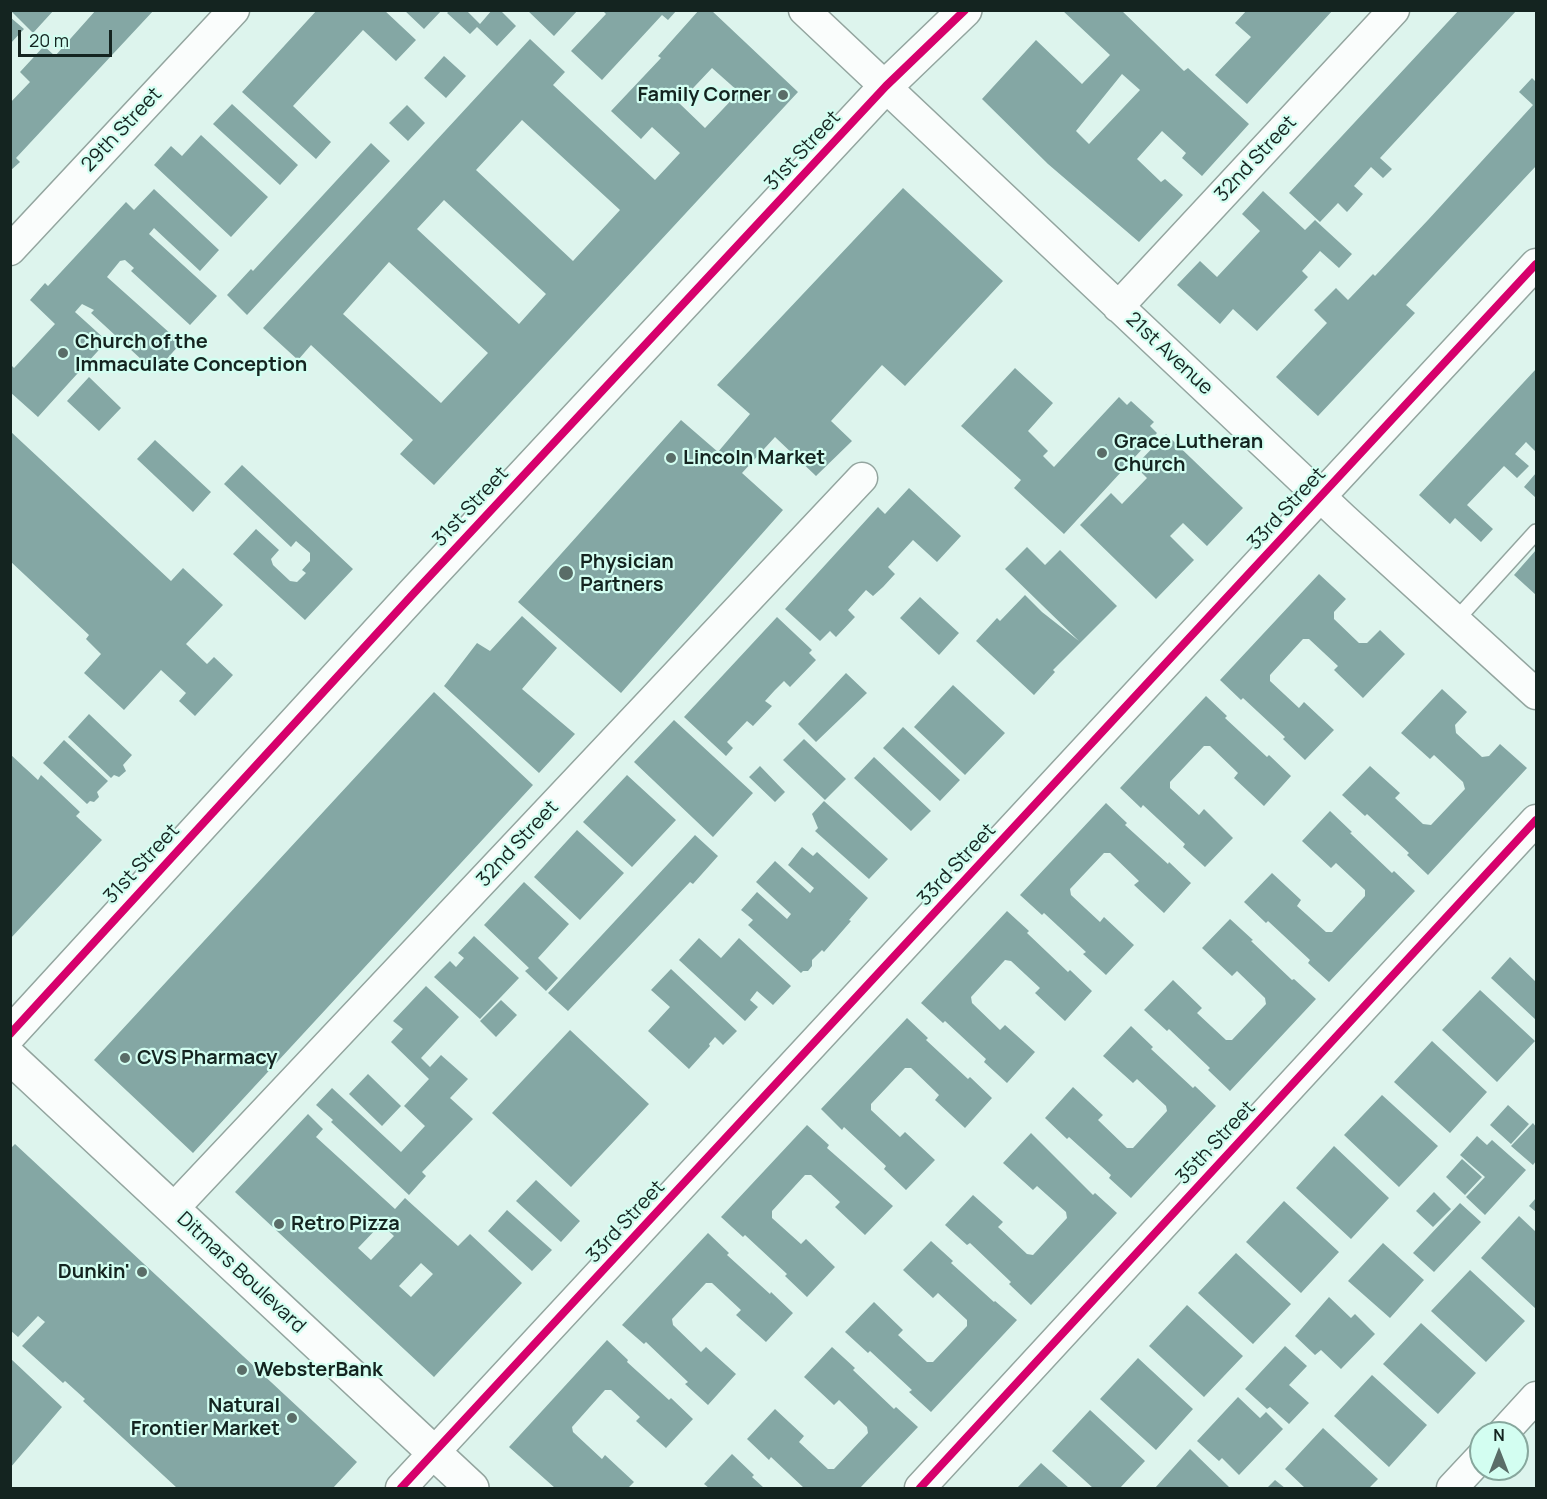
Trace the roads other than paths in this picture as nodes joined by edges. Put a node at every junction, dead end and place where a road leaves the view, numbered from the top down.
1 (234, 10) edge
2 (804, 10) edge
3 (965, 10) edge
4 (1394, 10) edge
5 (886, 86) junction
6 (10, 250) edge
7 (1536, 264) edge
8 (1118, 307) junction
9 (862, 478) dead end
10 (1322, 496) junction
11 (1536, 532) edge
12 (1456, 620) junction
13 (1536, 694) edge
14 (1536, 820) edge
15 (10, 1034) edge
16 (10, 1057) edge
17 (173, 1209) junction
18 (1536, 1397) edge
19 (1514, 1421) edge
20 (433, 1453) junction
21 (1469, 1470) edge
22 (400, 1488) edge
23 (472, 1488) edge
24 (920, 1488) edge
25 (1452, 1488) edge

1 - 6 street, 29th Street
2 - 5 street, 21st Avenue
3 - 5 street, 31st Street
4 - 8 street, 32nd Street
5 - 8 street, 21st Avenue
5 - 15 street, 31st Street
7 - 10 street, 33rd Street
8 - 10 street, 21st Avenue
9 - 17 street, 32nd Street
10 - 12 street, 21st Avenue
10 - 20 street, 33rd Street
11 - 12 lane
12 - 13 street, 21st Avenue
14 - 24 street, 35th Street
16 - 17 street, Ditmars Boulevard
17 - 20 street, Ditmars Boulevard
18 - 19 street
20 - 22 street, 33rd Street
20 - 23 street, Ditmars Boulevard
21 - 25 street

